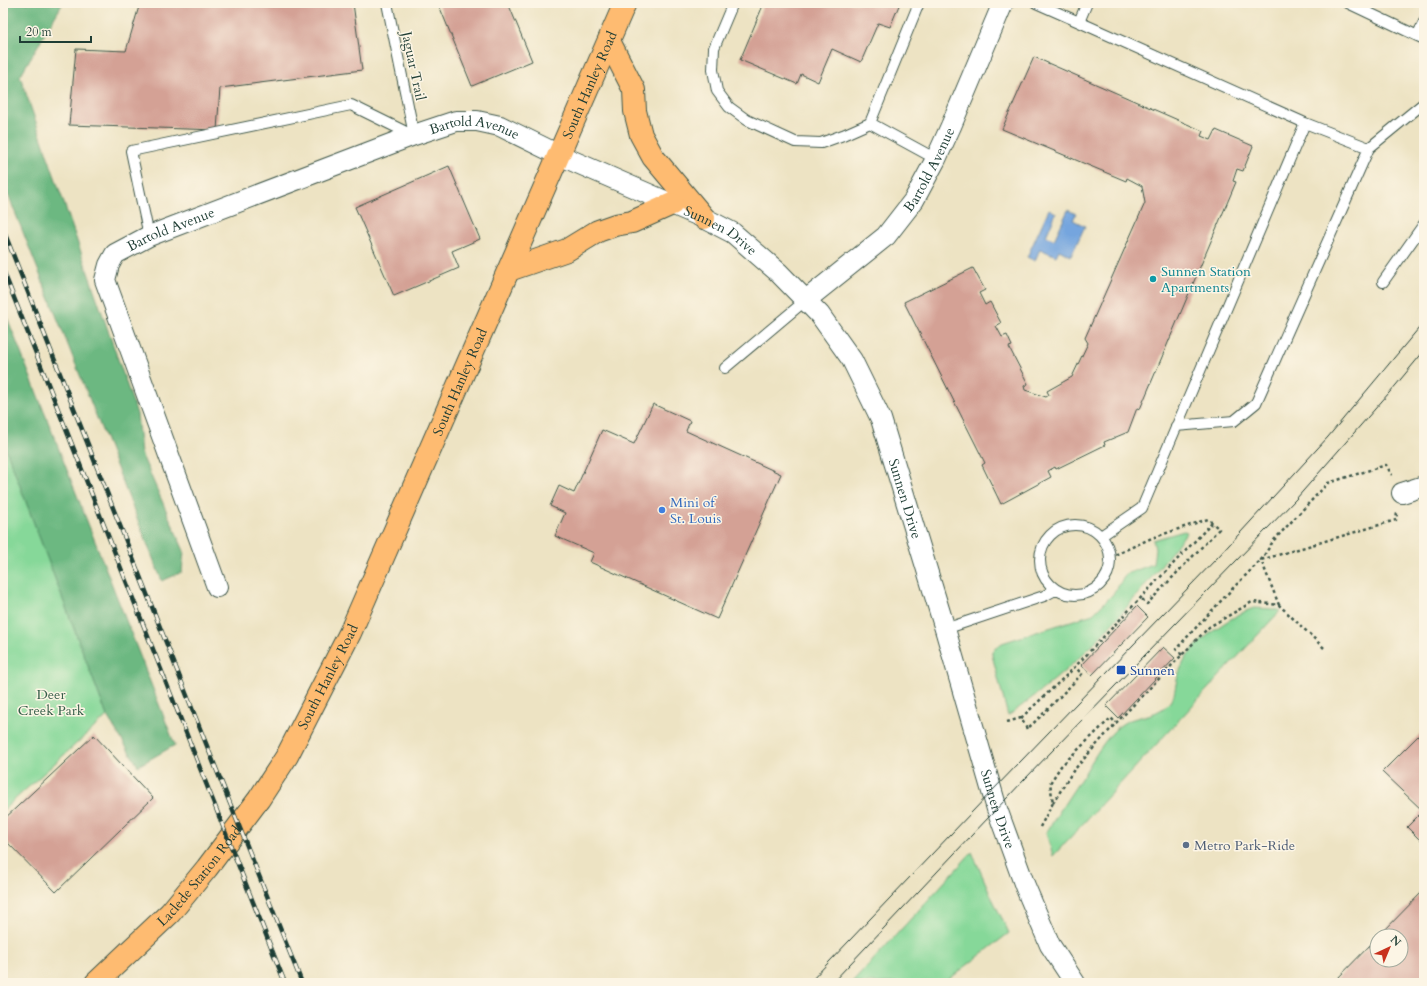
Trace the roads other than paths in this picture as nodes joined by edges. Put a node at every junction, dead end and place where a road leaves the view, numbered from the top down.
1 (387, 3) edge
2 (625, 3) edge
3 (733, 3) edge
4 (919, 3) edge
5 (1003, 3) edge
6 (1036, 3) edge
7 (1087, 3) edge
8 (1348, 3) edge
9 (1079, 22) junction
10 (1424, 22) edge
11 (1421, 38) edge
12 (609, 41) junction
13 (1424, 103) edge
14 (870, 123) junction
15 (1305, 123) junction
16 (414, 135) junction
17 (1369, 148) junction
18 (559, 155) junction
19 (936, 159) junction
20 (672, 204) junction
21 (704, 218) junction
22 (1424, 224) edge
23 (150, 236) junction
24 (509, 270) junction
25 (1383, 282) dead end
26 (806, 300) junction
27 (726, 368) dead end
28 (1176, 426) junction
29 (1424, 486) edge
30 (1402, 493) road end
31 (1100, 536) junction
32 (218, 587) dead end
33 (1055, 590) junction
34 (945, 629) junction
35 (287, 756) joint
36 (96, 983) edge
37 (1075, 983) edge

1 - 16 lane, Jaguar Trail
2 - 12 main road, South Hanley Road
3 - 14 lane
4 - 14 lane
5 - 19 street, Bartold Avenue
6 - 9 lane
7 - 9 lane
8 - 11 lane
9 - 15 lane
10 - 11 lane
12 - 18 main road, South Hanley Road
12 - 21 main road
13 - 17 lane
14 - 19 lane
15 - 17 lane
15 - 28 lane
16 - 18 street, Bartold Avenue
16 - 23 street, Bartold Avenue
16 - 23 lane
17 - 28 lane
18 - 20 street, Sunnen Drive
18 - 24 main road, South Hanley Road
19 - 26 street, Bartold Avenue
20 - 21 street, Sunnen Drive
20 - 24 main road
21 - 26 street, Sunnen Drive
22 - 25 lane
23 - 32 street, Bartold Avenue
24 - 35 main road, South Hanley Road
26 - 27 lane
26 - 34 street, Sunnen Drive
28 - 31 lane
29 - 30 street
31 - 33 lane
31 - 33 lane
33 - 34 lane
34 - 37 street, Sunnen Drive
35 - 36 main road, Laclede Station Road

